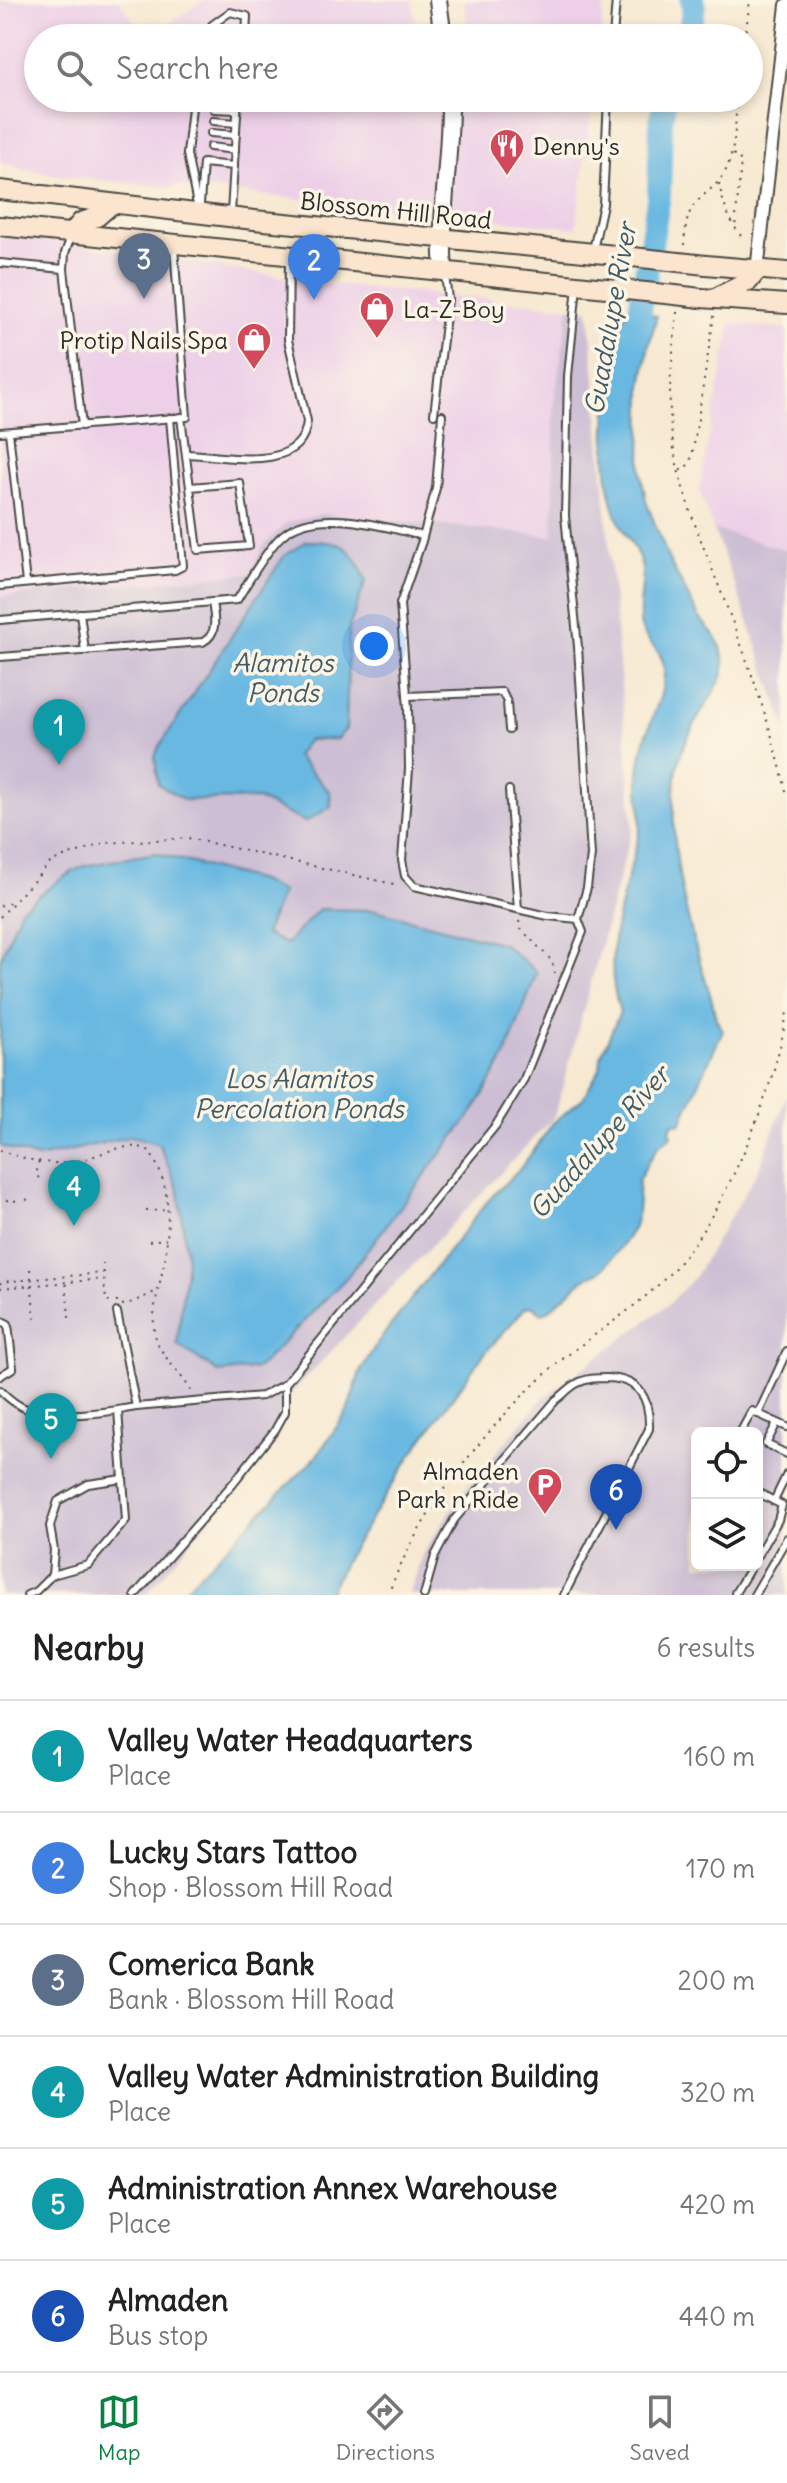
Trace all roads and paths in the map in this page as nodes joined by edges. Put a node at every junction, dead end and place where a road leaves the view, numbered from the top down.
1 (438, 0) edge
2 (616, 0) edge
3 (750, 0) edge
4 (787, 5) edge
5 (213, 24) edge
6 (247, 24) edge
7 (441, 24) edge
8 (614, 24) edge
9 (747, 24) edge
10 (194, 112) edge
11 (236, 112) edge
12 (450, 112) edge
13 (607, 112) edge
14 (735, 112) edge
15 (213, 121) dead end
16 (236, 123) junction
17 (211, 133) dead end
18 (236, 135) junction
19 (210, 147) dead end
20 (235, 150) junction
21 (731, 153) junction
22 (188, 160) junction
23 (203, 163) junction
24 (234, 166) junction
25 (719, 182) junction
26 (0, 190) edge
27 (112, 204) junction
28 (199, 214) junction
29 (231, 217) junction
30 (0, 226) edge
31 (735, 228) junction
32 (72, 233) junction
33 (441, 239) junction
34 (744, 240) dead end
35 (174, 243) junction
36 (683, 252) dead end
37 (598, 254) junction
38 (289, 255) junction
39 (0, 263) edge
40 (64, 269) junction
41 (444, 271) junction
42 (757, 271) junction
43 (787, 272) edge
44 (578, 285) junction
45 (708, 298) junction
46 (787, 304) edge
47 (678, 311) dead end
48 (434, 414) dead end
49 (442, 415) dead end
50 (181, 417) junction
51 (170, 418) junction
52 (82, 426) junction
53 (0, 432) edge
54 (9, 432) junction
55 (187, 454) junction
56 (679, 471) junction
57 (190, 487) junction
58 (423, 536) junction
59 (26, 583) junction
60 (0, 586) edge
61 (212, 602) junction
62 (80, 613) junction
63 (0, 620) edge
64 (85, 651) junction
65 (0, 657) edge
66 (407, 696) junction
67 (509, 730) dead end
68 (509, 790) dead end
69 (787, 795) edge
70 (411, 882) junction
71 (16, 900) junction
72 (0, 906) edge
73 (518, 909) junction
74 (0, 917) edge
75 (578, 919) junction
76 (560, 990) junction
77 (787, 1012) edge
78 (0, 1150) edge
79 (39, 1161) junction
80 (162, 1174) junction
81 (156, 1176) dead end
82 (39, 1178) dead end
83 (6, 1200) dead end
84 (18, 1201) dead end
85 (167, 1210) junction
86 (146, 1211) dead end
87 (167, 1239) junction
88 (149, 1241) dead end
89 (103, 1263) dead end
90 (30, 1269) dead end
91 (103, 1273) junction
92 (31, 1279) junction
93 (104, 1279) junction
94 (65, 1283) junction
95 (0, 1286) edge
96 (31, 1286) junction
97 (158, 1290) junction
98 (117, 1312) dead end
99 (69, 1318) dead end
100 (0, 1320) edge
101 (35, 1321) dead end
102 (787, 1351) edge
103 (0, 1376) edge
104 (285, 1384) junction
105 (0, 1392) edge
106 (195, 1401) junction
107 (136, 1407) junction
108 (118, 1410) junction
109 (758, 1414) junction
110 (777, 1423) junction
111 (743, 1427) edge
112 (787, 1427) edge
113 (787, 1454) edge
114 (787, 1474) edge
115 (123, 1479) junction
116 (763, 1495) edge
117 (774, 1501) junction
118 (787, 1538) edge
119 (763, 1546) edge
120 (748, 1571) edge
121 (52, 1575) junction
122 (735, 1593) dead end
123 (27, 1595) edge
124 (135, 1595) edge
125 (388, 1595) edge
126 (424, 1595) edge
127 (564, 1595) edge
128 (754, 1595) edge

1 - 7 street
2 - 8 lane
3 - 9 path
4 - 42 street
5 - 6 lane
10 - 22 lane
11 - 16 lane
12 - 33 street
13 - 37 lane
14 - 21 path
15 - 16 lane
16 - 18 lane
17 - 18 lane
18 - 20 lane
19 - 20 lane
20 - 24 lane
21 - 25 path
21 - 31 path
22 - 23 lane
22 - 28 lane
23 - 24 lane
23 - 28 lane
24 - 29 lane
25 - 31 path
25 - 36 path
26 - 27 main road, Blossom Hill Road
27 - 28 main road, Blossom Hill Road
27 - 32 main road
28 - 29 main road, Blossom Hill Road
29 - 33 main road, Blossom Hill Road
30 - 32 main road
31 - 34 path
32 - 35 main road
32 - 40 lane
33 - 37 main road, Blossom Hill Road
33 - 41 street
35 - 38 main road
35 - 50 lane
37 - 42 main road, Blossom Hill Road, bridge
38 - 41 main road
38 - 55 lane
39 - 40 lane
40 - 52 lane
41 - 44 main road
41 - 48 lane
42 - 43 main road, Blossom Hill Road
42 - 45 main road
44 - 45 main road, bridge
44 - 75 lane
45 - 46 main road
45 - 56 path
47 - 56 path
49 - 58 lane
50 - 51 lane
50 - 55 lane
51 - 52 lane
51 - 59 lane
52 - 54 lane
53 - 54 lane
54 - 59 lane
55 - 57 lane
56 - 69 path
57 - 57 lane
58 - 61 lane
58 - 66 lane
59 - 60 lane
61 - 62 lane
61 - 64 lane
62 - 63 lane
62 - 64 lane
64 - 65 lane
66 - 67 lane
66 - 70 lane
68 - 73 lane
70 - 71 path
70 - 73 lane
71 - 72 path
71 - 74 path
73 - 75 lane
73 - 76 path
75 - 76 lane
76 - 104 lane
77 - 125 path
78 - 79 path
79 - 80 path
79 - 82 path
80 - 81 path
80 - 85 path
83 - 84 path
85 - 86 path
85 - 87 path
87 - 88 path
87 - 97 path
89 - 91 path
90 - 92 path
91 - 92 path
91 - 93 path
92 - 95 path
92 - 96 path
93 - 94 path
93 - 97 path
94 - 96 path
94 - 99 path
95 - 96 path
96 - 101 path
97 - 106 path
98 - 107 lane
100 - 103 lane
102 - 109 lane
104 - 106 lane
104 - 124 lane
105 - 108 lane
106 - 107 lane
107 - 108 lane
108 - 115 lane
109 - 110 lane
109 - 111 lane
110 - 112 lane
110 - 113 lane
114 - 117 lane
115 - 121 lane
115 - 121 lane
116 - 117 lane
117 - 119 lane
118 - 128 lane
120 - 122 lane
121 - 123 lane
126 - 127 lane

